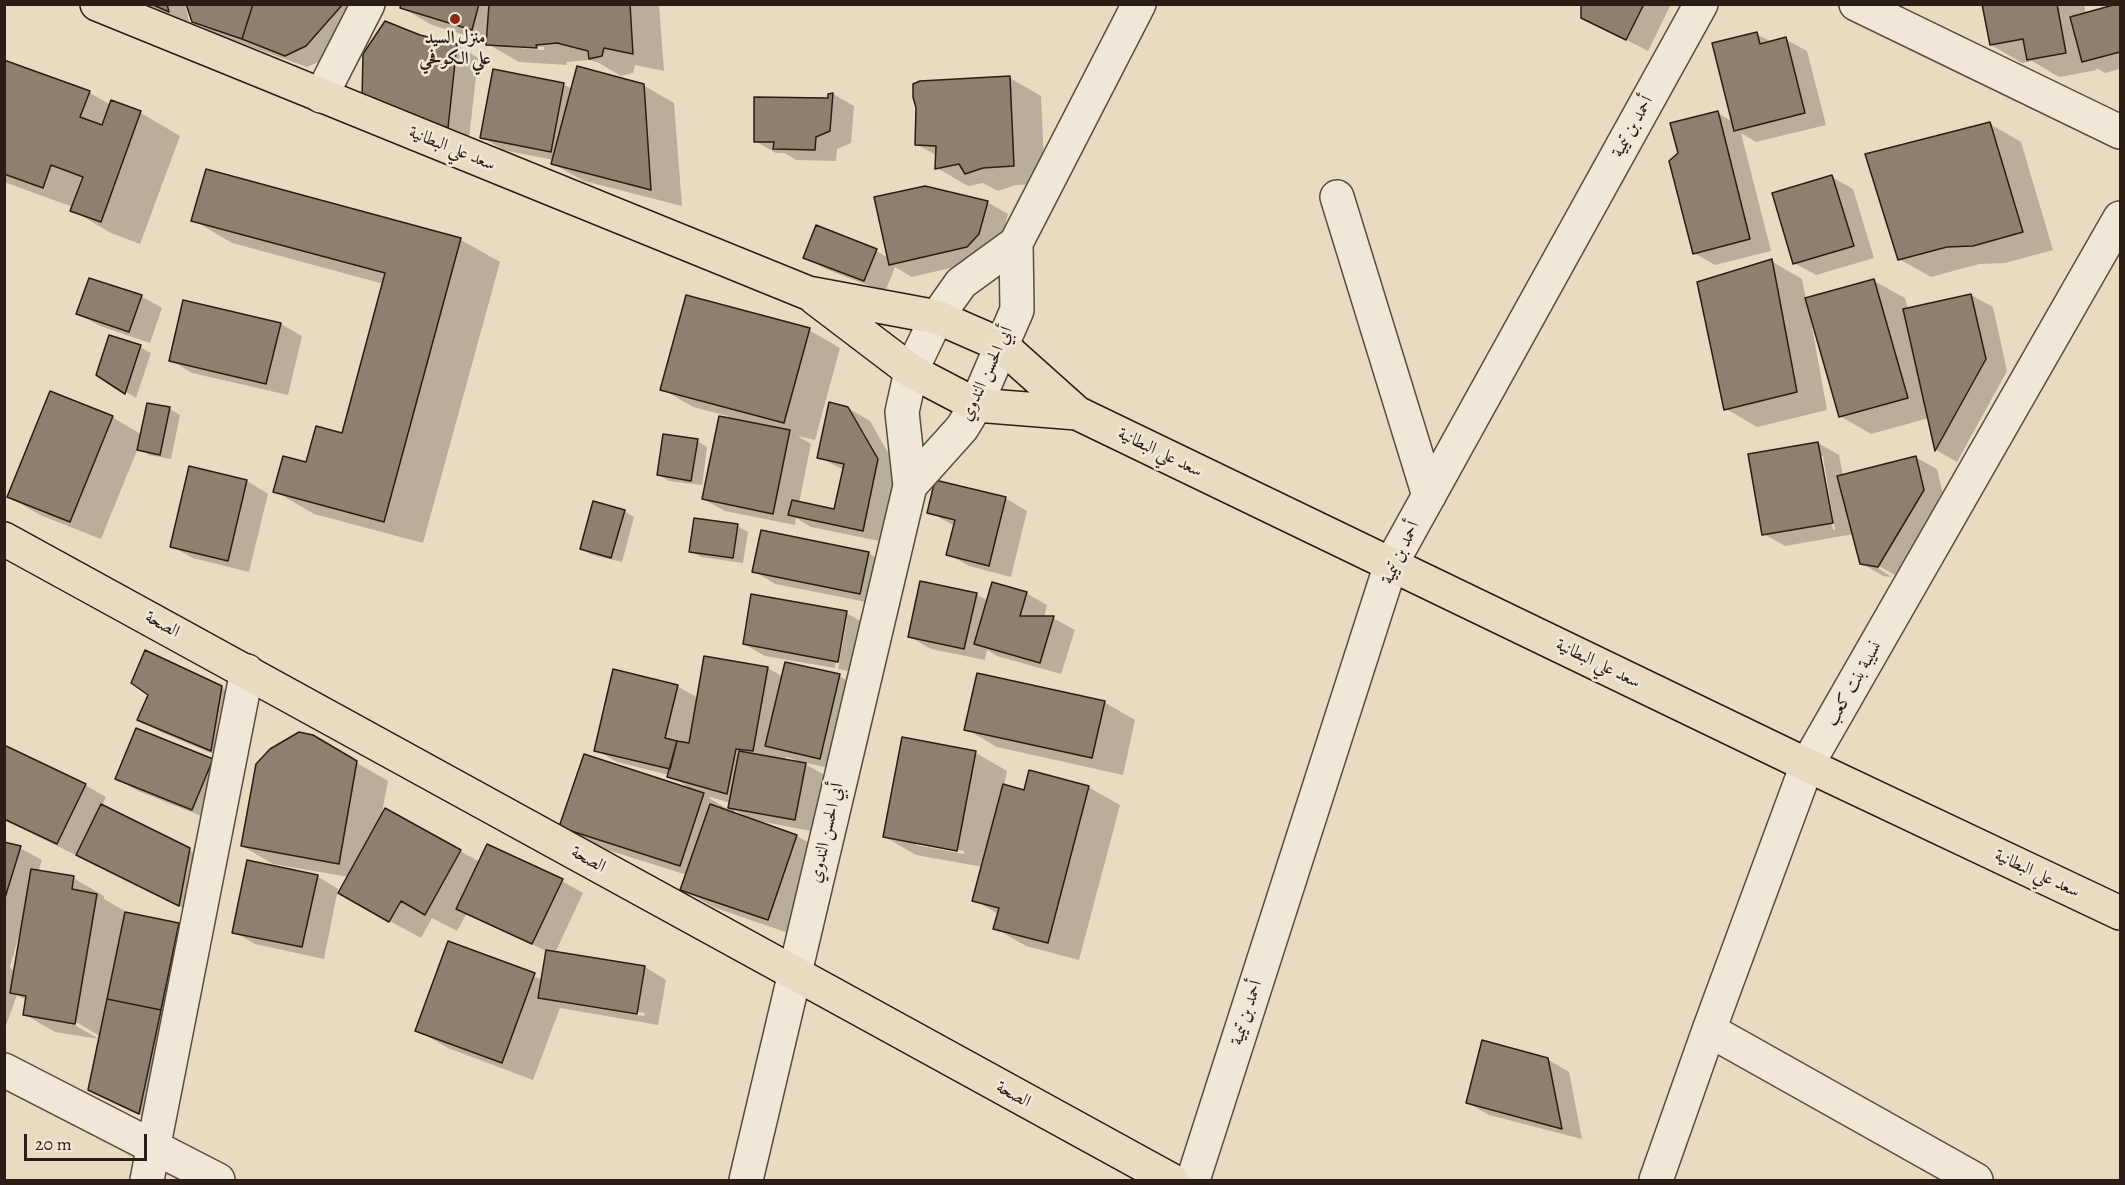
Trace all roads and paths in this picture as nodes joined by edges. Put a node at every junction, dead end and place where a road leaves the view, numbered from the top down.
1 (97, 4) edge
2 (368, 4) edge
3 (1139, 4) edge
4 (1701, 4) edge
5 (1856, 4) edge
6 (321, 96) junction
7 (2121, 132) edge
8 (1337, 197) dead end
9 (2121, 218) edge
10 (1016, 243) junction
11 (808, 293) junction
12 (937, 317) junction
13 (1001, 345) junction
14 (911, 371) junction
15 (976, 405) junction
16 (1077, 413) junction
17 (910, 486) junction
18 (1429, 496) junction
19 (4, 538) edge
20 (1391, 564) junction
21 (247, 671) junction
22 (1808, 765) junction
23 (2121, 914) edge
24 (794, 974) junction
25 (1709, 1030) junction
26 (4, 1070) edge
27 (153, 1148) junction
28 (147, 1180) edge
29 (218, 1180) edge
30 (746, 1180) edge
31 (1171, 1180) edge
32 (1193, 1180) edge
33 (1656, 1180) edge
34 (1976, 1180) edge

1 - 6 main road, سعد علي البطانية
2 - 6 street
3 - 10 street, أبي الحسن الندوي
4 - 18 street, أحمد بن تيمية
5 - 7 street
6 - 11 main road, سعد علي البطانية
8 - 18 street
9 - 22 street, نسيبة بنت كعب
10 - 12 street, أبي الحسن الندوي
10 - 13 street, أبي الحسن الندوي
11 - 12 main road, سعد علي البطانية
11 - 14 main road, سعد علي البطانية
12 - 13 main road, سعد علي البطانية
12 - 14 street, أبي الحسن الندوي
13 - 15 street, أبي الحسن الندوي
13 - 16 main road, سعد علي البطانية
14 - 15 main road, سعد علي البطانية
14 - 17 street, أبي الحسن الندوي
15 - 16 main road, سعد علي البطانية
15 - 17 street, أبي الحسن الندوي
16 - 20 main road, سعد علي البطانية
17 - 24 street, أبي الحسن الندوي
18 - 20 street, أحمد بن تيمية
19 - 21 main road, الصحة
20 - 22 main road, سعد علي البطانية
20 - 32 street, أحمد بن تيمية
21 - 24 main road, الصحة
21 - 27 street
22 - 23 main road, سعد علي البطانية
22 - 25 street, نسيبة بنت كعب
24 - 30 street, أبي الحسن الندوي
24 - 31 main road, الصحة
25 - 33 street, نسيبة بنت كعب
25 - 34 street
26 - 27 street
27 - 28 street
27 - 29 street

